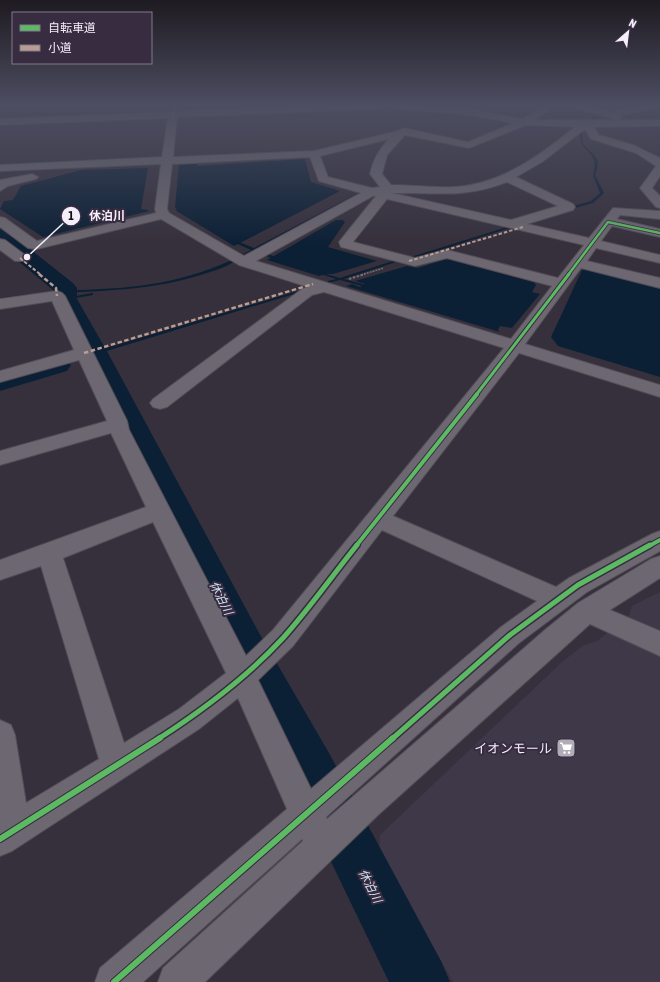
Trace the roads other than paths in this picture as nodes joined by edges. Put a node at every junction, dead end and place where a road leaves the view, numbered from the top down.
1 (168, 152) edge
2 (323, 152) edge
3 (386, 152) edge
4 (551, 152) edge
5 (634, 152) edge
6 (314, 154) junction
7 (168, 161) junction
8 (659, 164) edge
9 (76, 165) junction
10 (0, 168) edge
11 (506, 177) junction
12 (0, 187) edge
13 (381, 192) junction
14 (660, 206) edge
15 (163, 215) junction
16 (0, 221) edge
17 (608, 222) junction
18 (512, 224) junction
19 (660, 233) edge
20 (0, 243) edge
21 (592, 243) junction
22 (20, 258) dead end
23 (660, 260) edge
24 (244, 262) junction
25 (578, 263) junction
26 (660, 283) edge
27 (562, 284) junction
28 (324, 287) junction
29 (0, 304) edge
30 (514, 347) junction
31 (84, 353) junction
32 (0, 377) edge
33 (660, 391) edge
34 (160, 403) dead end
35 (118, 426) junction
36 (0, 458) edge
37 (159, 511) junction
38 (378, 519) junction
39 (660, 540) edge
40 (49, 553) junction
41 (660, 566) edge
42 (0, 570) edge
43 (556, 601) junction
44 (587, 611) junction
45 (660, 644) edge
46 (253, 667) junction
47 (0, 735) edge
48 (116, 764) junction
49 (309, 811) junction
50 (7, 834) edge
51 (324, 844) junction
52 (114, 982) edge
53 (177, 982) edge

1 - 7 street
2 - 6 street
3 - 13 street
4 - 11 street
5 - 8 street
6 - 7 street
6 - 13 street
7 - 9 street
7 - 15 street
8 - 14 street
9 - 10 street
9 - 12 street
11 - 13 street
11 - 18 street
13 - 18 street
13 - 24 street
13 - 27 street
14 - 17 street
15 - 16 street
15 - 24 street
17 - 19 street
17 - 21 street
18 - 21 street
20 - 22 street
21 - 23 street
21 - 25 street
24 - 28 street
25 - 26 street
25 - 27 street
27 - 30 street
28 - 30 street
28 - 34 street
29 - 31 street
30 - 33 street
30 - 38 street
31 - 32 street
31 - 35 street
35 - 36 street
35 - 37 street
37 - 40 street
37 - 46 street
38 - 43 street
38 - 46 street
39 - 43 street
40 - 42 street
40 - 48 street
41 - 44 street
43 - 49 street
44 - 45 street
44 - 51 street
46 - 48 street
46 - 49 street
47 - 50 street
48 - 50 street
49 - 51 street
49 - 52 street
51 - 53 street

